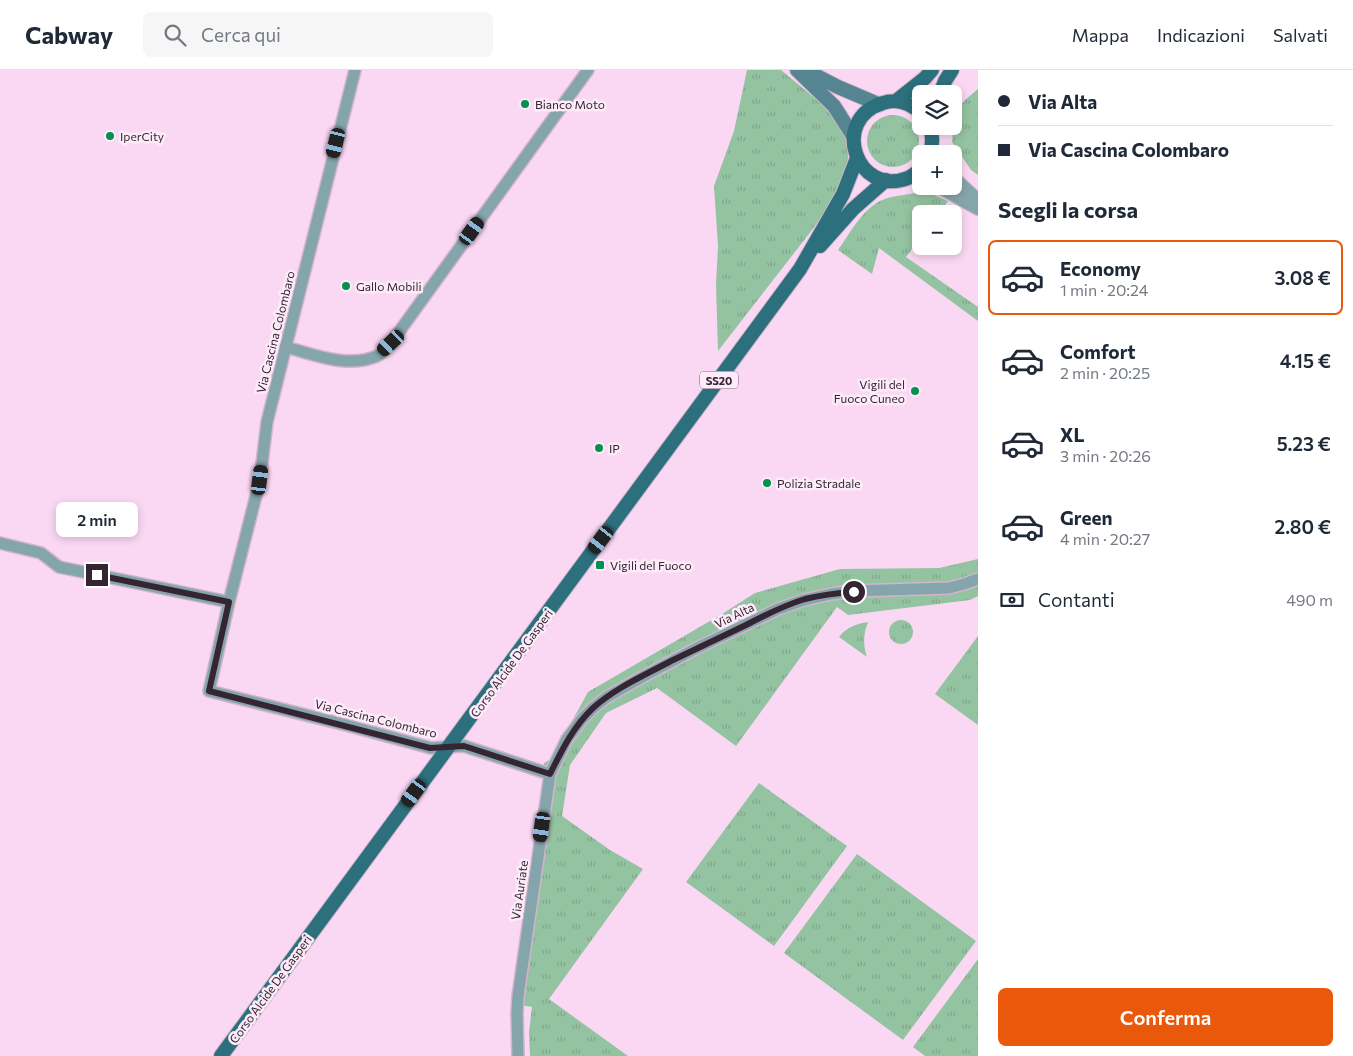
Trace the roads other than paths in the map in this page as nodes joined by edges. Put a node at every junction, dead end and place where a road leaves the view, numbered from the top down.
1 (355, 70) edge
2 (588, 70) edge
3 (797, 70) edge
4 (805, 70) edge
5 (932, 70) edge
6 (952, 70) edge
7 (943, 85) edge
8 (896, 101) junction
9 (878, 104) junction
10 (912, 106) edge
11 (853, 136) junction
12 (857, 158) junction
13 (912, 177) edge
14 (886, 180) junction
15 (962, 186) edge
16 (955, 195) edge
17 (978, 201) edge
18 (978, 208) edge
19 (800, 269) junction
20 (285, 347) junction
21 (0, 543) edge
22 (978, 578) edge
23 (229, 602) junction
24 (449, 746) junction
25 (550, 774) junction
26 (221, 1056) edge
27 (518, 1056) edge

1 - 20 street, Via Cascina Colombaro
2 - 20 street
3 - 11 main road
4 - 9 main road
5 - 8 main road
6 - 7 main road
8 - 9 main road
8 - 10 main road
9 - 11 main road
11 - 12 main road
12 - 14 main road
12 - 19 main road, Corso Alcide De Gasperi / SS20
13 - 14 main road
14 - 19 main road, Corso Alcide De Gasperi / SS20
15 - 17 street
16 - 18 street
19 - 24 main road, Corso Alcide De Gasperi / SS20
20 - 23 street, Via Cascina Colombaro
21 - 23 street
22 - 25 street, Via Alta
23 - 24 street, Via Cascina Colombaro
24 - 25 street
24 - 26 main road, Corso Alcide De Gasperi / SS20
25 - 27 street, Via Auriate

